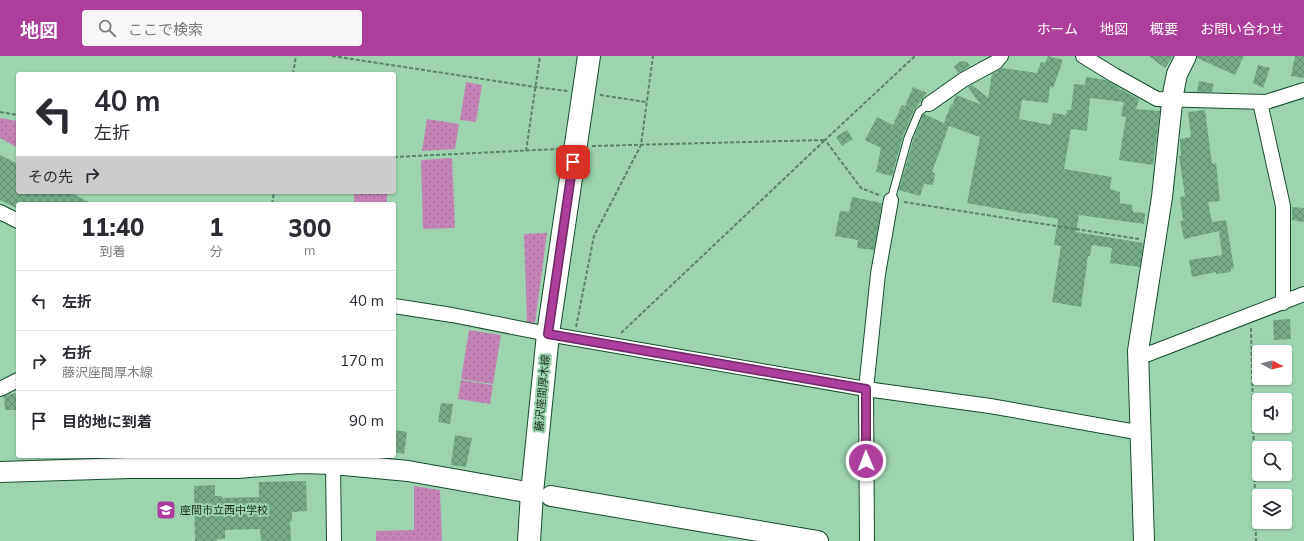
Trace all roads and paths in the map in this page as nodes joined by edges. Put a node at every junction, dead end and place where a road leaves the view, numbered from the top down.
1 (296, 56) edge
2 (332, 56) edge
3 (540, 56) edge
4 (589, 56) edge
5 (653, 56) edge
6 (915, 56) edge
7 (1001, 56) edge
8 (1083, 56) edge
9 (1183, 57) edge
10 (293, 72) edge
11 (535, 87) junction
12 (1304, 90) edge
13 (583, 93) junction
14 (1172, 100) junction
15 (646, 102) junction
16 (1260, 102) junction
17 (929, 104) joint
18 (0, 112) edge
19 (16, 115) edge
20 (825, 140) junction
21 (641, 145) junction
22 (575, 146) junction
23 (526, 150) junction
24 (396, 157) edge
25 (891, 200) junction
26 (0, 212) edge
27 (16, 220) edge
28 (1155, 242) junction
29 (1304, 294) edge
30 (1283, 303) junction
31 (396, 306) edge
32 (1251, 315) junction
33 (548, 334) junction
34 (574, 338) junction
35 (609, 344) junction
36 (1138, 358) junction
37 (16, 381) edge
38 (0, 389) edge
39 (866, 389) junction
40 (1142, 433) junction
41 (237, 462) edge
42 (333, 464) junction
43 (0, 472) edge
44 (542, 494) junction
45 (334, 541) edge
46 (529, 541) edge
47 (818, 541) edge
48 (867, 541) edge
49 (1144, 541) edge
50 (1256, 541) edge

1 - 10 path
2 - 11 path
3 - 11 path
4 - 13 main road, 藤沢座間厚木線
5 - 15 path
6 - 20 path
7 - 17 street
8 - 14 street
9 - 14 street
11 - 13 path
11 - 23 path
12 - 16 street
13 - 15 path
13 - 22 main road, 藤沢座間厚木線
14 - 16 street
14 - 28 street
15 - 21 path
16 - 30 street
17 - 25 lane
18 - 19 path
20 - 21 path
20 - 25 path
20 - 35 path
21 - 22 path
21 - 34 path
22 - 23 path
22 - 33 main road, 藤沢座間厚木線
23 - 24 path
25 - 28 path
25 - 39 street
26 - 27 street
28 - 36 street
29 - 30 street
30 - 32 street
31 - 33 street
32 - 36 street
32 - 50 path
33 - 34 street
33 - 44 main road, 藤沢座間厚木線
34 - 35 street
35 - 39 street
36 - 40 street
37 - 38 street
39 - 40 street
39 - 48 street
40 - 49 street
41 - 42 street
41 - 43 street
42 - 44 street
42 - 45 street
44 - 46 main road, 藤沢座間厚木線
44 - 47 street

